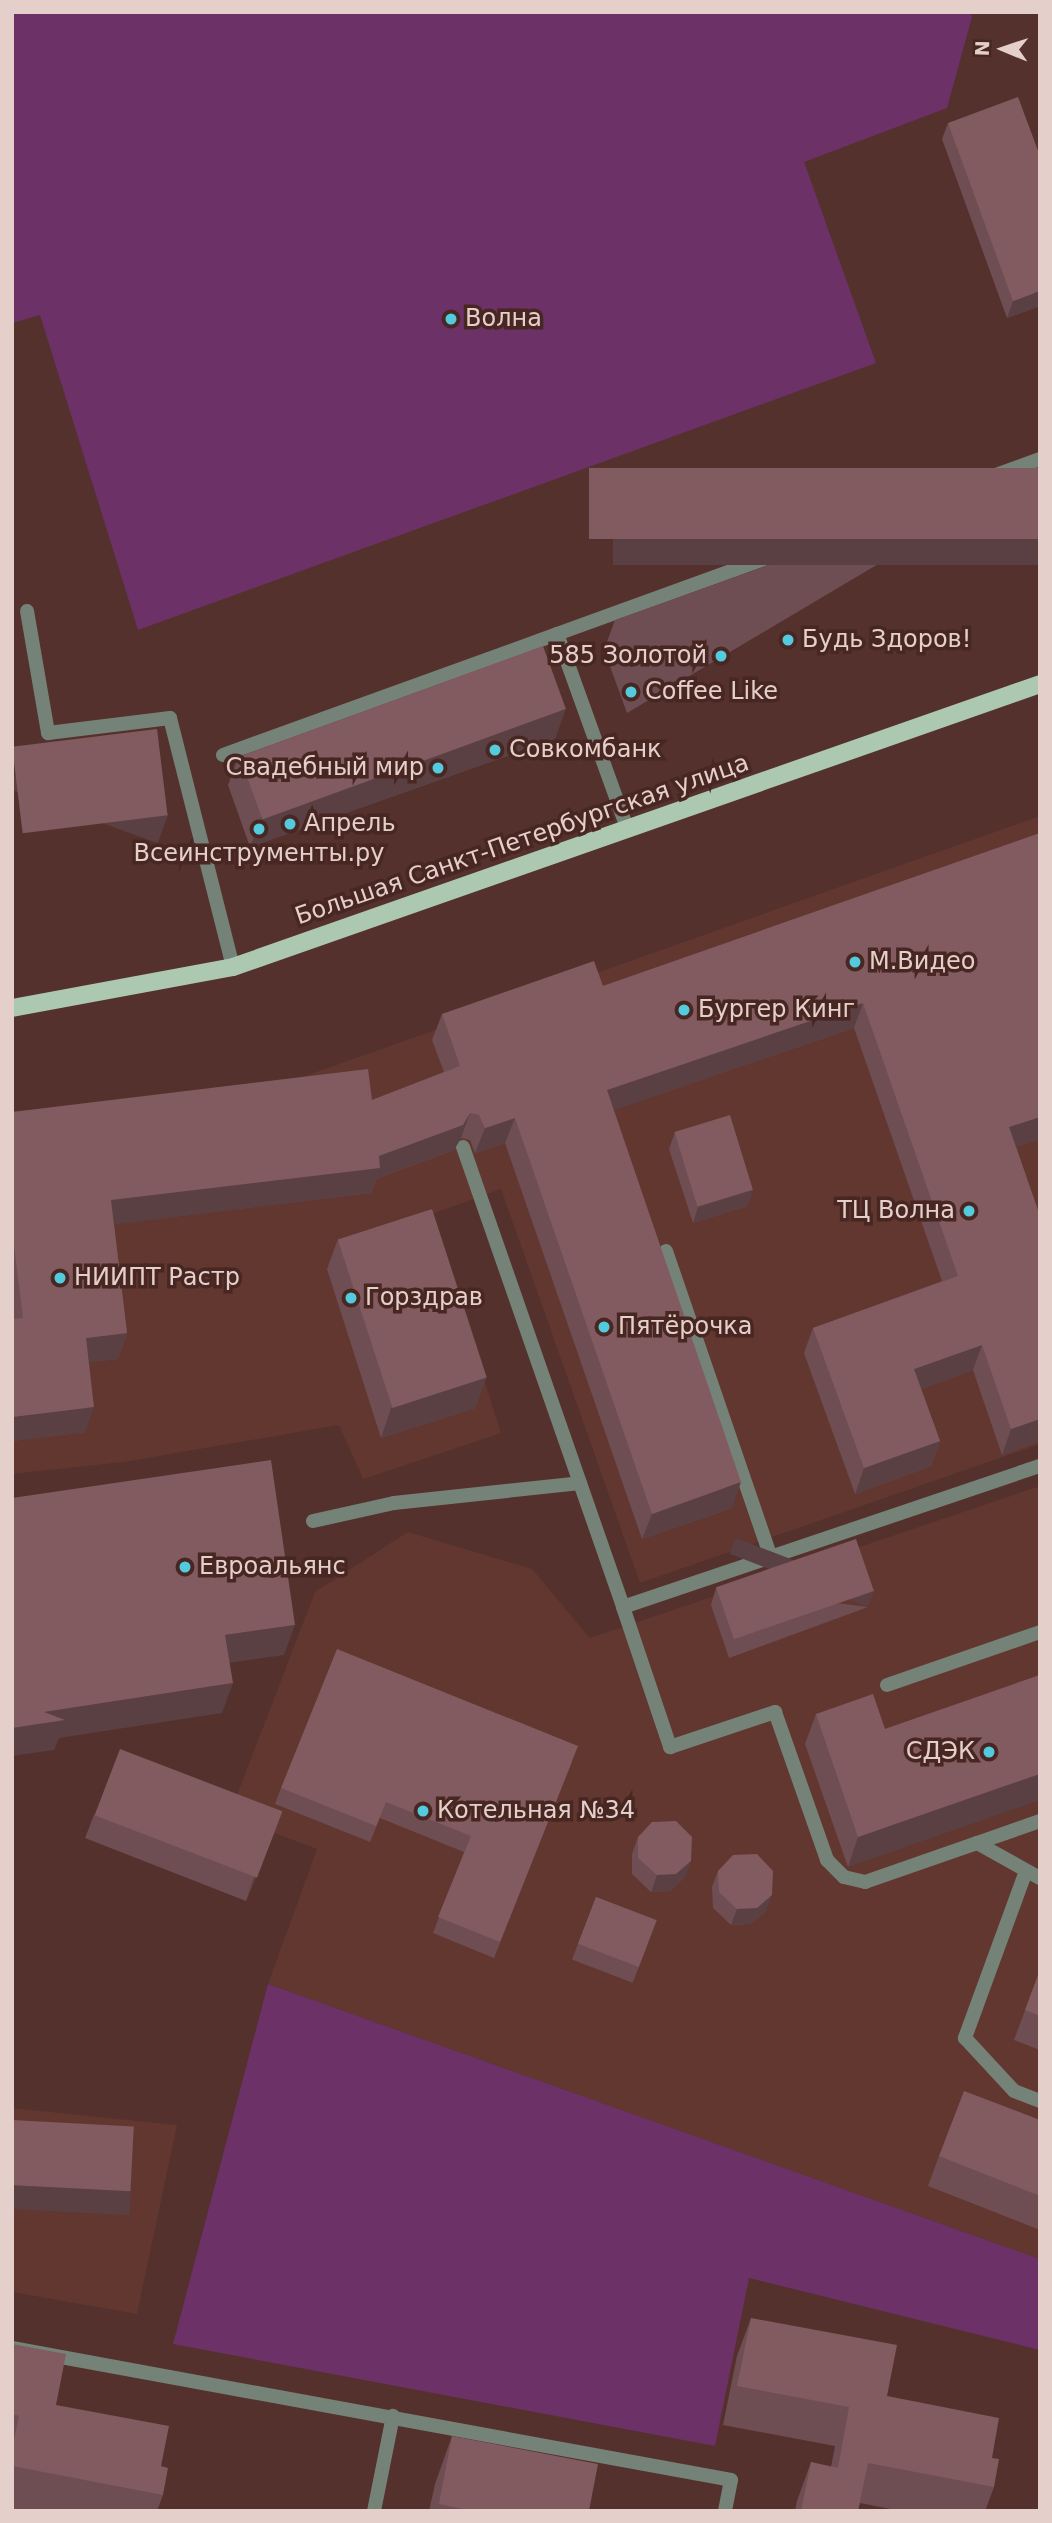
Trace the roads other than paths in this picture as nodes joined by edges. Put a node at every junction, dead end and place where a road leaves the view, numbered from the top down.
1 (1040, 459) edge
2 (27, 611) dead end
3 (557, 634) junction
4 (1040, 684) edge
5 (223, 754) dead end
6 (627, 828) junction
7 (233, 967) junction
8 (12, 1008) edge
9 (463, 1147) edge
10 (666, 1251) dead end
11 (1040, 1465) edge
12 (580, 1483) junction
13 (313, 1521) dead end
14 (771, 1557) junction
15 (623, 1607) junction
16 (1040, 1632) edge
17 (887, 1685) dead end
18 (1040, 1821) edge
19 (977, 1843) junction
20 (1033, 1875) edge
21 (1040, 2101) edge
22 (12, 2348) edge
23 (393, 2416) junction
24 (374, 2511) edge
25 (724, 2511) edge

1 - 3 street
2 - 7 street
3 - 5 street
3 - 6 street
4 - 6 main road, Большая Санкт-Петербургская улица
6 - 7 main road, Большая Санкт-Петербургская улица
7 - 8 main road, Большая Санкт-Петербургская улица
9 - 12 street
10 - 14 street
11 - 14 street
12 - 13 street
12 - 15 street
14 - 15 street
15 - 19 street
16 - 17 street
18 - 19 street
19 - 20 street
20 - 21 street
22 - 23 street
23 - 24 street
23 - 25 street

